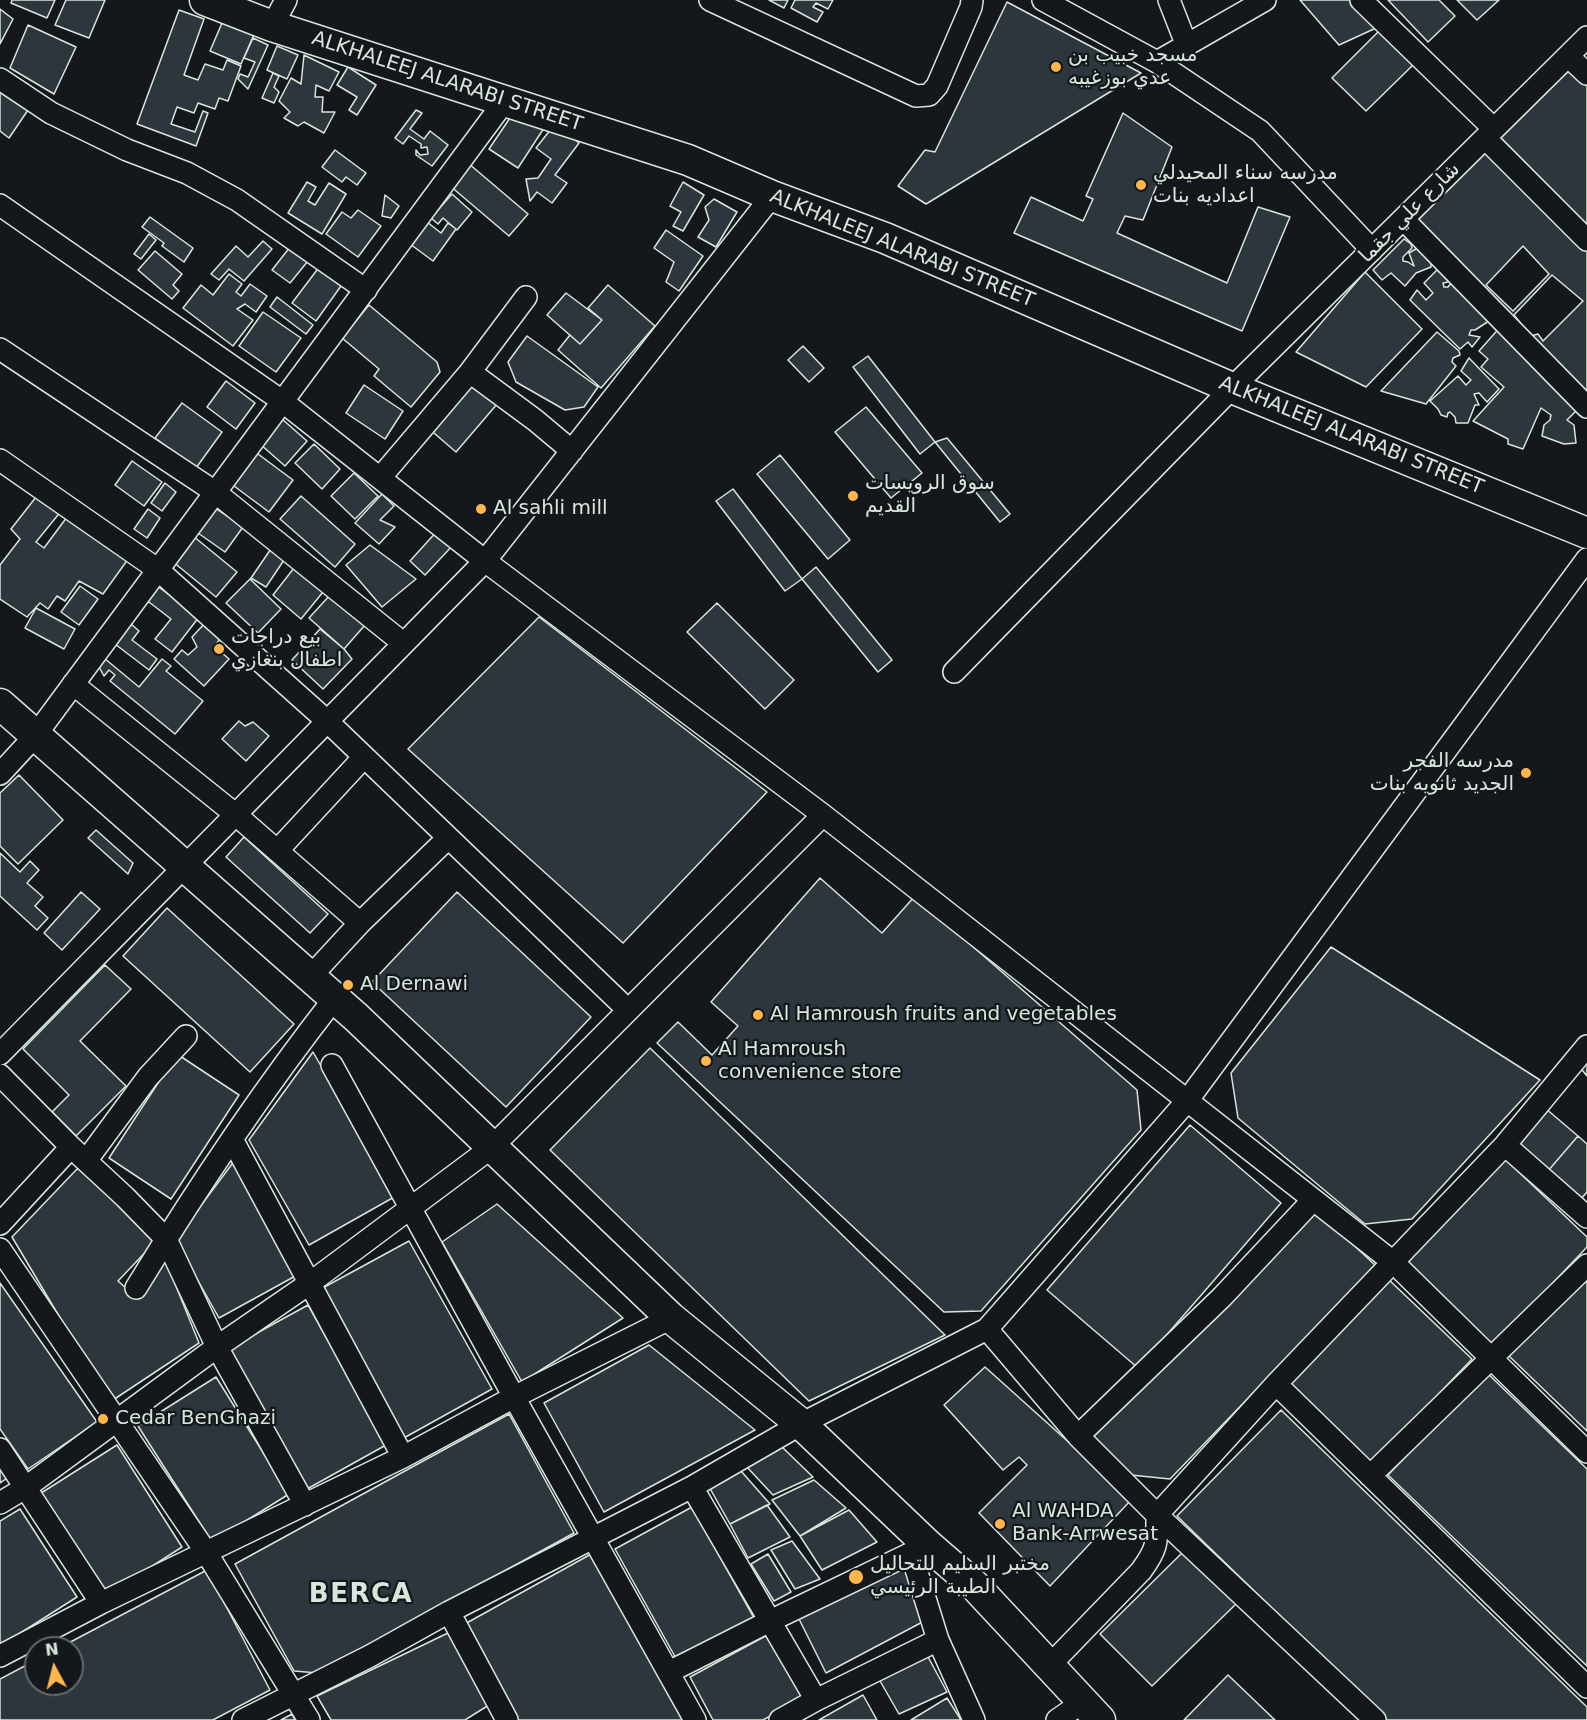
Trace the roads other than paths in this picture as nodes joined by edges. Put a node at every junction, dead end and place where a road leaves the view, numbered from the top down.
1 (204, 0) edge
2 (286, 0) edge
3 (710, 0) edge
4 (972, 0) edge
5 (1043, 0) edge
6 (1168, 0) edge
7 (1265, 0) edge
8 (1361, 0) edge
9 (272, 26) junction
10 (1587, 37) edge
11 (1187, 46) junction
12 (1569, 57) junction
13 (1157, 62) junction
14 (1587, 74) edge
15 (0, 80) edge
16 (504, 102) junction
17 (1490, 134) junction
18 (772, 196) junction
19 (0, 205) edge
20 (1404, 220) junction
21 (1587, 240) edge
22 (1372, 250) junction
23 (366, 290) junction
24 (526, 297) dead end
25 (0, 349) edge
26 (470, 372) junction
27 (1232, 388) junction
28 (282, 401) junction
29 (1587, 407) edge
30 (572, 451) junction
31 (0, 460) edge
32 (380, 478) junction
33 (215, 492) junction
34 (1587, 534) edge
35 (1587, 559) edge
36 (485, 561) junction
37 (157, 569) junction
38 (403, 644) junction
39 (954, 672) dead end
40 (73, 684) junction
41 (0, 704) edge
42 (327, 721) junction
43 (35, 736) junction
44 (364, 757) junction
45 (0, 774) edge
46 (235, 814) junction
47 (823, 815) junction
48 (448, 838) junction
49 (277, 850) junction
50 (184, 866) junction
51 (360, 923) junction
52 (310, 976) junction
53 (334, 999) junction
54 (628, 1010) junction
55 (186, 1036) dead end
56 (1587, 1046) edge
57 (0, 1054) edge
58 (332, 1065) dead end
59 (0, 1075) edge
60 (1187, 1101) junction
61 (232, 1139) junction
62 (1505, 1145) junction
63 (491, 1148) junction
64 (79, 1154) junction
65 (1313, 1200) junction
66 (409, 1208) junction
67 (1587, 1217) edge
68 (0, 1224) edge
69 (165, 1239) junction
70 (0, 1249) edge
71 (1393, 1262) junction
72 (1587, 1265) edge
73 (310, 1283) junction
74 (136, 1288) dead end
75 (670, 1318) junction
76 (987, 1329) junction
77 (217, 1347) junction
78 (1492, 1358) junction
79 (1276, 1384) junction
80 (514, 1398) junction
81 (116, 1420) junction
82 (801, 1424) junction
83 (1078, 1436) junction
84 (0, 1449) edge
85 (1587, 1452) edge
86 (403, 1457) junction
87 (1370, 1476) junction
88 (25, 1488) junction
89 (692, 1488) junction
90 (0, 1503) edge
91 (305, 1505) junction
92 (1156, 1515) junction
93 (594, 1538) junction
94 (919, 1549) junction
95 (206, 1552) junction
96 (101, 1603) junction
97 (449, 1612) junction
98 (770, 1621) junction
99 (938, 1640) junction
100 (0, 1656) edge
101 (1050, 1665) junction
102 (669, 1672) junction
103 (1587, 1687) edge
104 (295, 1694) junction
105 (816, 1700) junction
106 (1092, 1711) edge
107 (500, 1717) edge
108 (243, 1720) edge
109 (309, 1720) edge
110 (695, 1720) edge
111 (780, 1720) edge
112 (975, 1720) edge
113 (1057, 1720) edge
114 (1375, 1720) edge

1 - 9 main road, ALKHALEEJ ALARABI STREET
2 - 9 street
3 - 4 street
5 - 13 street
6 - 11 street
7 - 11 street
8 - 17 street
9 - 16 main road, ALKHALEEJ ALARABI STREET
10 - 12 street, شارع علي جقما
11 - 13 street
12 - 14 street
12 - 17 street, شارع علي جقما
13 - 22 street
15 - 23 street
16 - 18 main road, ALKHALEEJ ALARABI STREET
16 - 23 street
17 - 20 street, شارع علي جقما
17 - 21 street
18 - 27 main road, ALKHALEEJ ALARABI STREET
18 - 30 street
19 - 28 street
20 - 22 street, شارع علي جقما
20 - 29 street
22 - 27 street, شارع علي جقما
23 - 28 street
24 - 26 street
25 - 33 street
26 - 30 street
26 - 32 street
27 - 34 main road, ALKHALEEJ ALARABI STREET
27 - 39 street, شارع علي جقما
28 - 32 street
28 - 33 street
30 - 36 street
31 - 37 street
32 - 36 street
33 - 37 street
33 - 38 street
35 - 60 street
36 - 38 street
36 - 47 street
37 - 40 street
37 - 42 street
38 - 42 street
40 - 43 street
40 - 46 street
41 - 43 main road
42 - 44 street
42 - 46 street
43 - 45 street
43 - 50 main road
44 - 48 street
44 - 49 street
46 - 49 street
46 - 50 street
47 - 54 street
47 - 60 street
48 - 51 street
48 - 54 street
49 - 51 street
50 - 52 main road
50 - 57 street
51 - 52 street
52 - 53 main road
53 - 61 street
53 - 63 main road
54 - 63 street
55 - 64 street
56 - 62 street
58 - 66 street
59 - 64 street
60 - 65 street
60 - 76 street
61 - 69 street
61 - 73 street
62 - 67 street
62 - 71 street
63 - 66 street
63 - 75 main road
64 - 68 street
64 - 69 street
65 - 71 street
65 - 83 street
66 - 73 street
66 - 80 street
69 - 74 street
69 - 77 street
70 - 81 street
71 - 78 street
71 - 79 street
72 - 78 street
73 - 77 street
73 - 86 street
75 - 80 street
75 - 82 main road
76 - 82 street
76 - 83 street
77 - 81 street
77 - 91 street
78 - 85 street
78 - 87 street
79 - 87 street
79 - 92 street
80 - 86 street
80 - 93 street
81 - 88 street
81 - 95 street
82 - 89 street
82 - 94 main road
83 - 92 street
84 - 88 street
86 - 91 street
87 - 103 street
88 - 90 street
88 - 96 street
89 - 93 street
89 - 98 street
91 - 95 street
92 - 101 street
92 - 114 street
93 - 97 street
93 - 102 street
94 - 98 street
94 - 99 street
94 - 101 main road
95 - 96 street
95 - 104 street
96 - 100 street
97 - 104 street
97 - 107 street
98 - 102 street
98 - 105 street
99 - 105 street
99 - 112 street
101 - 106 main road
102 - 110 street
104 - 108 street
104 - 109 street
105 - 111 street
106 - 113 street

